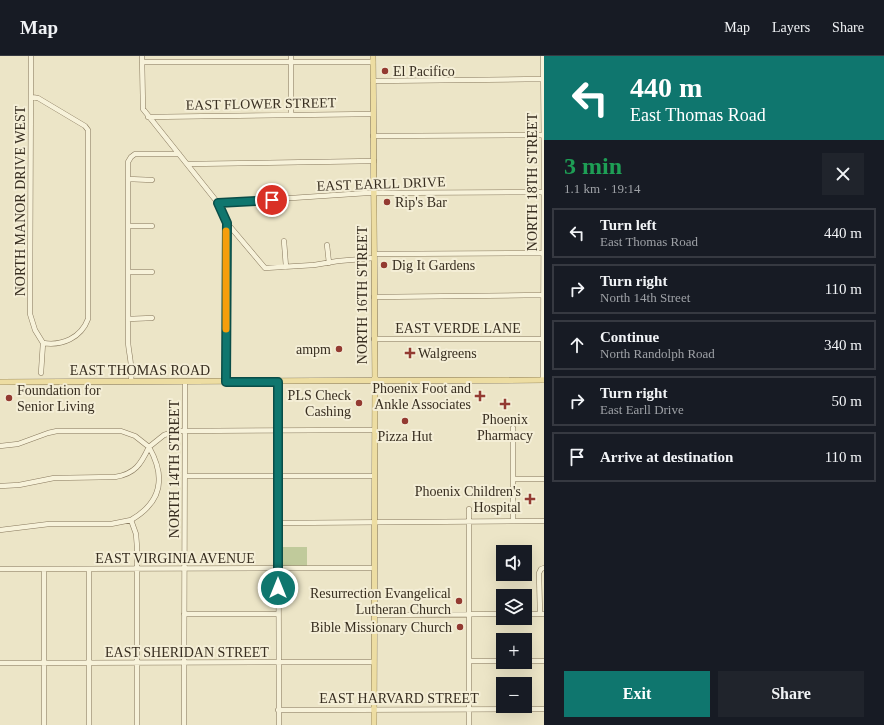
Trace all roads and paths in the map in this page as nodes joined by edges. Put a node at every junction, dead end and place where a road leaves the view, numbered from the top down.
1 (31, 56) edge
2 (142, 56) edge
3 (291, 56) edge
4 (543, 56) edge
5 (373, 59) edge
6 (142, 62) junction
7 (291, 62) junction
8 (543, 79) junction
9 (373, 81) junction
10 (31, 97) junction
11 (544, 110) edge
12 (373, 114) junction
13 (291, 115) junction
14 (148, 117) junction
15 (544, 135) edge
16 (373, 136) junction
17 (169, 142) junction
18 (544, 148) edge
19 (165, 154) junction
20 (179, 154) junction
21 (374, 161) junction
22 (188, 164) junction
23 (128, 179) junction
24 (152, 180) dead end
25 (544, 192) edge
26 (374, 193) junction
27 (218, 203) junction
28 (227, 223) junction
29 (128, 226) junction
30 (152, 226) dead end
31 (284, 241) dead end
32 (327, 245) dead end
33 (543, 253) edge
34 (374, 256) junction
35 (329, 263) junction
36 (286, 267) junction
37 (128, 272) junction
38 (152, 272) dead end
39 (542, 295) junction
40 (374, 297) junction
41 (128, 318) junction
42 (152, 318) dead end
43 (374, 339) junction
44 (542, 339) junction
45 (43, 343) junction
46 (41, 373) dead end
47 (543, 380) edge
48 (185, 381) junction
49 (0, 382) edge
50 (132, 382) junction
51 (226, 382) junction
52 (278, 382) junction
53 (375, 382) junction
54 (513, 428) dead end
55 (185, 430) junction
56 (278, 430) junction
57 (374, 430) junction
58 (0, 446) edge
59 (149, 447) junction
60 (185, 476) junction
61 (374, 476) junction
62 (278, 477) junction
63 (544, 478) edge
64 (513, 479) junction
65 (0, 486) edge
66 (469, 509) dead end
67 (131, 520) junction
68 (469, 521) junction
69 (513, 521) junction
70 (544, 521) edge
71 (374, 522) junction
72 (278, 523) junction
73 (0, 530) edge
74 (374, 568) junction
75 (542, 568) edge
76 (0, 569) edge
77 (184, 569) junction
78 (278, 569) junction
79 (44, 570) junction
80 (90, 570) junction
81 (137, 570) junction
82 (184, 614) junction
83 (278, 614) junction
84 (496, 614) edge
85 (542, 614) edge
86 (374, 615) junction
87 (469, 615) junction
88 (469, 661) junction
89 (496, 661) edge
90 (532, 661) edge
91 (184, 662) junction
92 (278, 662) junction
93 (374, 662) junction
94 (544, 662) edge
95 (0, 663) edge
96 (44, 663) junction
97 (89, 663) junction
98 (137, 663) junction
99 (374, 709) junction
100 (469, 709) junction
101 (544, 709) edge
102 (278, 710) junction
103 (44, 725) edge
104 (89, 725) edge
105 (137, 725) edge
106 (184, 725) edge
107 (278, 725) edge
108 (374, 725) edge
109 (469, 725) edge

1 - 10 street, NORTH MANOR DRIVE WEST
2 - 6 street
3 - 7 street
4 - 8 street, NORTH 18TH STREET
5 - 7 street
5 - 9 main road, NORTH 16TH STREET
6 - 7 street
6 - 14 street
7 - 13 street
8 - 9 street
8 - 11 street, NORTH 18TH STREET
9 - 12 main road, NORTH 16TH STREET
10 - 45 street, NORTH MANOR DRIVE WEST
10 - 45 street
11 - 15 street, NORTH 18TH STREET
12 - 13 street, EAST FLOWER STREET
12 - 16 main road, NORTH 16TH STREET
13 - 14 street, EAST FLOWER STREET
14 - 17 street
15 - 16 street
15 - 18 street, NORTH 18TH STREET
16 - 21 main road, NORTH 16TH STREET
17 - 19 street
17 - 20 street
18 - 25 street, NORTH 18TH STREET
19 - 20 street
19 - 23 street
20 - 22 street
21 - 22 street
21 - 26 main road, NORTH 16TH STREET
22 - 27 street
23 - 24 street
23 - 29 street
25 - 26 street, EAST EARLL DRIVE
25 - 33 street, NORTH 18TH STREET
26 - 27 street, EAST EARLL DRIVE
26 - 34 main road, NORTH 16TH STREET
27 - 28 street
28 - 36 street
28 - 51 street
29 - 30 street
29 - 37 street
31 - 36 street
32 - 35 street
33 - 34 street
33 - 39 street, NORTH 18TH STREET
34 - 35 street
34 - 40 main road, NORTH 16TH STREET
35 - 36 street
37 - 38 street
37 - 41 street
39 - 40 street
39 - 44 street, NORTH 18TH STREET
40 - 43 main road, NORTH 16TH STREET
41 - 42 street
41 - 50 street
43 - 44 street, EAST VERDE LANE
43 - 53 main road, NORTH 16TH STREET
44 - 47 street, NORTH 18TH STREET
45 - 46 street
47 - 53 main road, EAST THOMAS ROAD
48 - 50 main road, EAST THOMAS ROAD
48 - 51 main road, EAST THOMAS ROAD
48 - 55 street, NORTH 14TH STREET
49 - 50 main road, EAST THOMAS ROAD
51 - 52 main road, EAST THOMAS ROAD
52 - 53 main road, EAST THOMAS ROAD
52 - 56 street
53 - 57 main road, NORTH 16TH STREET
54 - 64 street
55 - 56 street
55 - 59 street
55 - 60 street, NORTH 14TH STREET
56 - 57 street
56 - 62 street
57 - 61 main road, NORTH 16TH STREET
58 - 59 street
59 - 65 street
59 - 67 street
60 - 62 street
60 - 77 street, NORTH 14TH STREET
61 - 62 street
61 - 71 main road, NORTH 16TH STREET
62 - 72 street
63 - 64 street
64 - 69 street
66 - 68 street
67 - 73 street
67 - 81 street
68 - 69 street
68 - 71 street
68 - 87 street
69 - 70 street
71 - 72 street
71 - 74 main road, NORTH 16TH STREET
72 - 78 street
74 - 78 street, EAST VIRGINIA AVENUE
74 - 86 main road, NORTH 16TH STREET
75 - 85 street
76 - 79 street, EAST VIRGINIA AVENUE
77 - 78 street, EAST VIRGINIA AVENUE
77 - 81 street, EAST VIRGINIA AVENUE
77 - 82 street, NORTH 14TH STREET
78 - 83 street
79 - 80 street, EAST VIRGINIA AVENUE
79 - 96 street
80 - 81 street, EAST VIRGINIA AVENUE
80 - 97 street
81 - 98 street
82 - 83 street
82 - 91 street, NORTH 14TH STREET
83 - 92 street
84 - 87 street
86 - 87 street
86 - 93 main road, NORTH 16TH STREET
87 - 88 street
88 - 89 street
88 - 100 street
90 - 94 street
91 - 92 street, EAST SHERIDAN STREET
91 - 98 street, EAST SHERIDAN STREET
91 - 106 street, NORTH 14TH STREET
92 - 93 street, EAST SHERIDAN STREET
92 - 102 street
93 - 99 main road, NORTH 16TH STREET
95 - 96 street, EAST SHERIDAN STREET
96 - 97 street, EAST SHERIDAN STREET
96 - 103 street
97 - 98 street, EAST SHERIDAN STREET
97 - 104 street
98 - 105 street
99 - 100 street, EAST HARVARD STREET
99 - 102 street, EAST HARVARD STREET
99 - 108 main road, NORTH 16TH STREET
100 - 101 street, EAST HARVARD STREET
100 - 109 street
102 - 107 street

